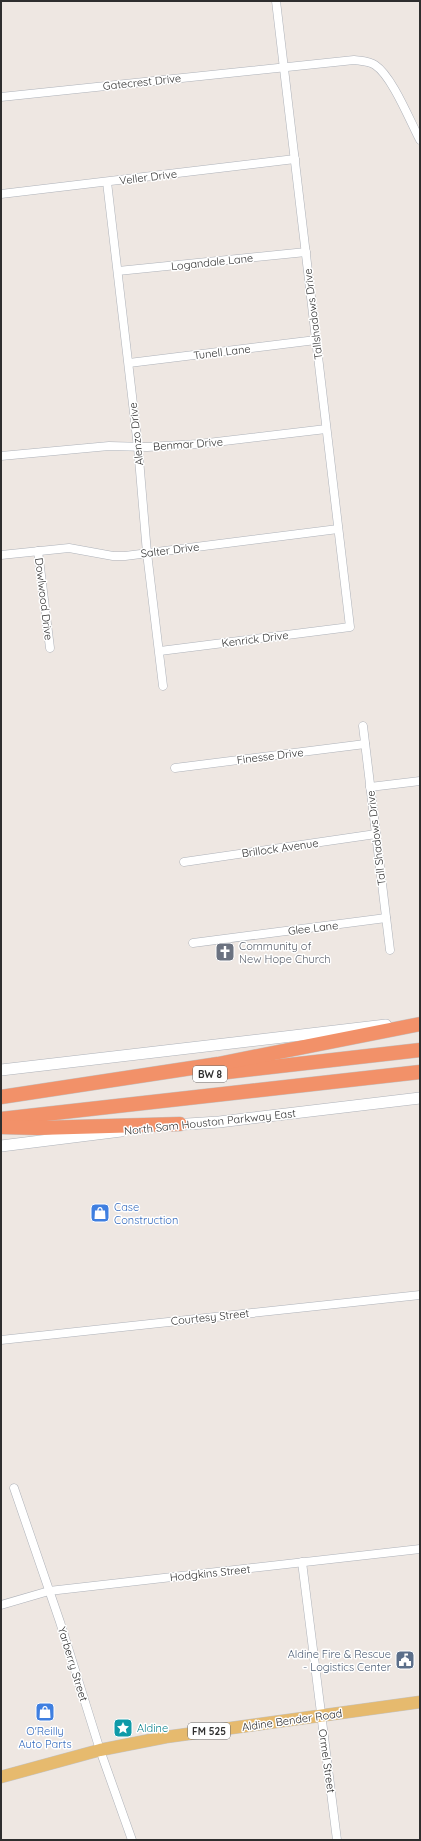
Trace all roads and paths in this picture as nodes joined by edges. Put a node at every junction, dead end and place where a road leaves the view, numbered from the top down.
1 (276, 1) edge
2 (284, 68) junction
3 (1, 97) edge
4 (420, 140) edge
5 (295, 159) junction
6 (107, 182) junction
7 (1, 194) edge
8 (306, 252) junction
9 (118, 271) junction
10 (316, 340) junction
11 (128, 363) junction
12 (326, 429) junction
13 (138, 447) junction
14 (1, 456) edge
15 (338, 529) junction
16 (38, 551) junction
17 (147, 553) junction
18 (1, 554) edge
19 (350, 627) joint
20 (50, 648) dead end
21 (160, 651) junction
22 (163, 686) dead end
23 (363, 726) dead end
24 (365, 744) junction
25 (175, 768) dead end
26 (420, 781) edge
27 (370, 787) junction
28 (376, 834) junction
29 (184, 862) dead end
30 (386, 918) junction
31 (193, 943) dead end
32 (390, 950) dead end
33 (420, 1021) edge
34 (420, 1024) edge
35 (420, 1050) edge
36 (1, 1070) edge
37 (420, 1072) edge
38 (1, 1098) edge
39 (420, 1098) edge
40 (1, 1120) edge
41 (180, 1124) junction
42 (1, 1127) edge
43 (1, 1146) edge
44 (420, 1295) edge
45 (1, 1340) edge
46 (14, 1488) dead end
47 (420, 1549) edge
48 (302, 1562) junction
49 (49, 1591) junction
50 (1, 1605) edge
51 (420, 1702) edge
52 (321, 1716) junction
53 (100, 1750) junction
54 (1, 1777) edge
55 (132, 1840) edge
56 (338, 1840) edge

1 - 2 street, Tallshadows Drive
2 - 3 street, Gatecrest Drive
2 - 4 street, Gatecrest Drive
2 - 5 street, Tallshadows Drive
5 - 6 street, Veller Drive
5 - 8 street, Tallshadows Drive
6 - 7 street, Veller Drive
6 - 9 street, Alenzo Drive
8 - 9 street, Logandale Lane
8 - 10 street, Tallshadows Drive
9 - 11 street, Alenzo Drive
10 - 11 street, Tunell Lane
10 - 12 street, Tallshadows Drive
11 - 13 street, Alenzo Drive
12 - 13 street, Benmar Drive
12 - 15 street, Tallshadows Drive
13 - 14 street, Benmar Drive
13 - 17 street, Alenzo Drive
15 - 17 street, Salter Drive
15 - 19 street, Tallshadows Drive
16 - 17 street, Salter Drive
16 - 18 street, Salter Drive
16 - 20 street, Dowlwood Drive
17 - 21 street, Alenzo Drive
19 - 21 street, Kenrick Drive
21 - 22 street, Alenzo Drive
23 - 24 street, Tall Shadows Drive
24 - 25 street, Finesse Drive
24 - 27 street, Tall Shadows Drive
26 - 27 street
27 - 28 street, Tall Shadows Drive
28 - 29 street, Brillock Avenue
28 - 30 street, Tall Shadows Drive
30 - 31 street, Glee Lane
30 - 32 street, Tall Shadows Drive
33 - 36 main road
34 - 38 highway
35 - 38 highway, BW 8
37 - 40 highway, BW 8
39 - 41 main road, North Sam Houston Parkway East
41 - 42 highway
41 - 43 main road, North Sam Houston Parkway East
44 - 45 street, Courtesy Street
46 - 49 street, Yarberry Street
47 - 48 street, Hodgkins Street
48 - 49 street, Hodgkins Street
48 - 52 street, Ormel Street
49 - 50 street, Hodgkins Street
49 - 53 street, Yarberry Street
51 - 52 main road, Aldine Bender Road / FM 525
52 - 53 main road, Aldine Bender Road / FM 525
52 - 56 street, Ormel Street
53 - 54 main road, Aldine Bender Road / FM 525
53 - 55 street, Yarberry Street

